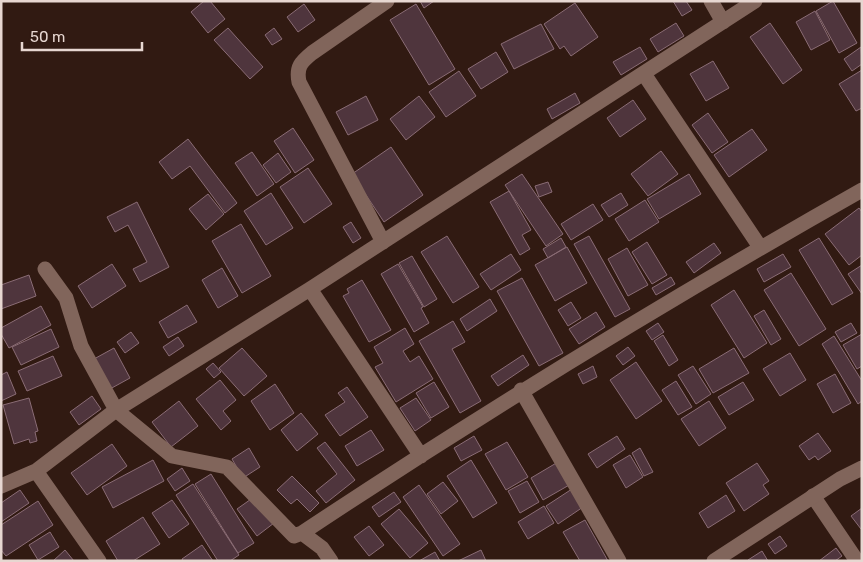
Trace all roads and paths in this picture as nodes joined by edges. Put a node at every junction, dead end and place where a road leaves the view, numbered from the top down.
1 (387, 1) edge
2 (711, 1) edge
3 (755, 1) edge
4 (723, 22) junction
5 (644, 74) junction
6 (862, 190) edge
7 (383, 242) junction
8 (760, 247) junction
9 (45, 269) dead end
10 (310, 289) junction
11 (521, 390) junction
12 (116, 410) junction
13 (420, 456) junction
14 (862, 468) edge
15 (36, 471) junction
16 (1, 486) edge
17 (813, 496) junction
18 (302, 533) junction
19 (99, 561) edge
20 (331, 561) edge
21 (619, 561) edge
22 (714, 561) edge
23 (857, 561) edge

1 - 7 street
2 - 4 street
3 - 4 street
4 - 5 street
5 - 7 street
5 - 8 street
6 - 8 street
7 - 10 street
8 - 11 street
9 - 12 street
10 - 12 street
10 - 13 street
11 - 13 street
11 - 21 street
12 - 15 street
12 - 18 street
13 - 18 street
14 - 17 street
15 - 16 street
15 - 19 street
17 - 22 street
17 - 23 street
18 - 20 street

